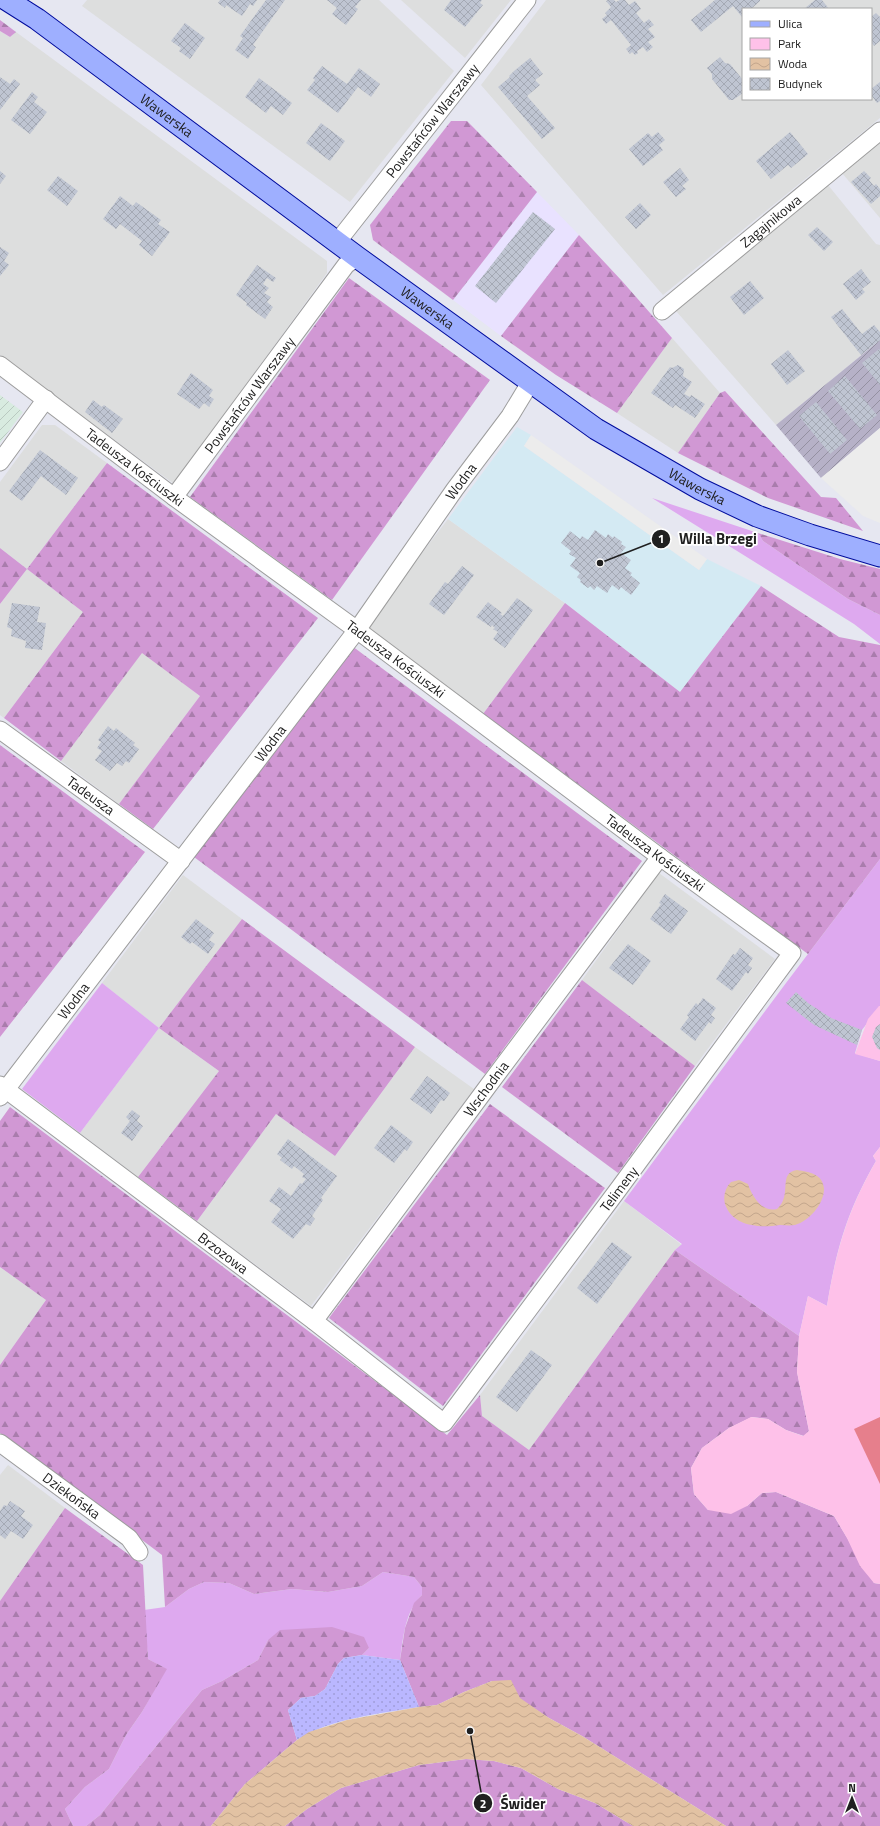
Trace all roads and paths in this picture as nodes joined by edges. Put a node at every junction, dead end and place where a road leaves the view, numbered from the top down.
1 (7, 0) edge
2 (527, 0) edge
3 (880, 131) edge
4 (338, 241) junction
5 (357, 257) junction
6 (662, 311) dead end
7 (0, 365) edge
8 (530, 383) junction
9 (46, 399) junction
10 (0, 462) edge
11 (174, 497) junction
12 (880, 556) edge
13 (357, 630) junction
14 (0, 730) edge
15 (660, 857) junction
16 (181, 862) junction
17 (792, 952) joint
18 (2, 1091) edge
19 (314, 1321) junction
20 (444, 1423) joint
21 (0, 1444) edge
22 (139, 1552) dead end

1 - 4 main road, Wawerska
2 - 4 street, Powstańców Warszawy
3 - 6 street, Zagajnikowa
4 - 5 main road, Wawerska
5 - 8 main road, Wawerska
5 - 11 street, Powstańców Warszawy
7 - 9 street, Tadeusza Kościuszki
8 - 12 main road, Wawerska
8 - 13 street, Wodna
9 - 10 street
9 - 11 street, Tadeusza Kościuszki
11 - 13 street, Tadeusza Kościuszki
13 - 15 street, Tadeusza Kościuszki
13 - 16 street, Wodna
14 - 16 street, Tadeusza
15 - 17 street, Tadeusza Kościuszki
15 - 19 street, Wschodnia
16 - 18 street, Wodna
17 - 20 street, Telimeny
18 - 19 street, Brzozowa
19 - 20 street, Brzozowa
21 - 22 street, Dziekońska

